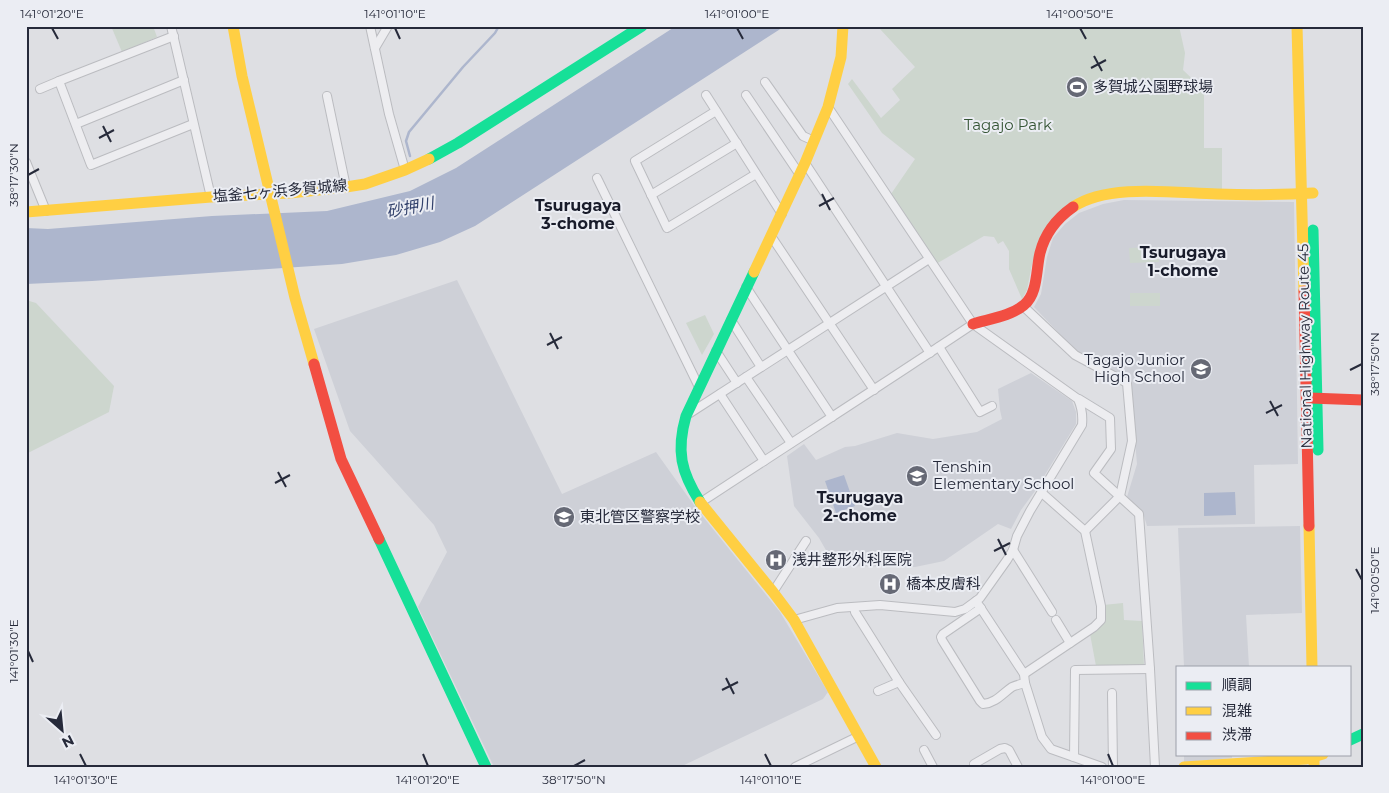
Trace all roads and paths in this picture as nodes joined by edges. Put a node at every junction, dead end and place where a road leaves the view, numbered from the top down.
1 (171, 26) edge
2 (233, 26) edge
3 (370, 26) edge
4 (388, 26) edge
5 (642, 26) edge
6 (843, 26) edge
7 (1297, 26) edge
8 (1307, 26) edge
9 (174, 36) junction
10 (375, 48) junction
11 (184, 80) junction
12 (59, 81) junction
13 (765, 82) dead end
14 (40, 88) dead end
15 (746, 95) dead end
16 (327, 96) dead end
17 (706, 96) dead end
18 (828, 107) junction
19 (716, 111) junction
20 (76, 124) junction
21 (193, 124) junction
22 (814, 141) junction
23 (737, 143) junction
24 (26, 162) edge
25 (805, 163) junction
26 (405, 170) junction
27 (756, 174) junction
28 (800, 175) junction
29 (597, 178) dead end
30 (346, 187) junction
31 (1307, 193) junction
32 (651, 195) junction
33 (211, 197) junction
34 (272, 200) junction
35 (46, 211) junction
36 (26, 212) edge
37 (782, 214) junction
38 (771, 236) junction
39 (929, 259) junction
40 (886, 286) junction
41 (746, 287) junction
42 (1024, 306) junction
43 (731, 320) junction
44 (830, 323) junction
45 (973, 324) junction
46 (939, 346) junction
47 (716, 351) junction
48 (788, 351) junction
49 (930, 353) junction
50 (761, 367) junction
51 (746, 377) junction
52 (737, 383) junction
53 (699, 387) junction
54 (874, 390) junction
55 (720, 394) junction
56 (1312, 398) junction
57 (1078, 399) junction
58 (1363, 400) edge
59 (992, 406) dead end
60 (686, 416) junction
61 (832, 417) junction
62 (791, 443) junction
63 (764, 460) junction
64 (1042, 493) junction
65 (1120, 496) junction
66 (700, 503) junction
67 (1085, 531) junction
68 (806, 541) dead end
69 (1013, 550) junction
70 (773, 592) junction
71 (976, 601) junction
72 (854, 607) junction
73 (981, 608) junction
74 (1052, 612) dead end
75 (794, 620) junction
76 (1056, 620) dead end
77 (1070, 643) junction
78 (1312, 666) edge
79 (1321, 666) edge
80 (1150, 669) junction
81 (1024, 674) junction
82 (899, 682) junction
83 (1025, 683) junction
84 (878, 691) dead end
85 (1112, 693) dead end
86 (936, 735) dead end
87 (859, 736) junction
88 (924, 750) dead end
89 (1074, 756) junction
90 (1319, 757) edge
91 (973, 766) edge
92 (486, 767) edge
93 (795, 767) edge
94 (876, 767) edge
95 (933, 767) edge
96 (1018, 767) edge
97 (1102, 767) edge
98 (1113, 767) edge
99 (1156, 767) edge
100 (1184, 767) edge
101 (1323, 767) edge

1 - 9 street
2 - 34 main road
3 - 10 street
4 - 10 street
5 - 26 main road, 塩釜七ヶ浜多賀城線
6 - 18 main road
7 - 31 main road, National Highway Route 45
8 - 31 main road, National Highway Route 45
9 - 11 street
9 - 12 street
10 - 26 street
11 - 20 street
11 - 21 street
12 - 14 street
12 - 20 street
13 - 22 street
15 - 28 street
16 - 30 street
17 - 19 street
18 - 22 main road
18 - 39 street
19 - 23 street
19 - 32 street
20 - 21 street
21 - 33 street
22 - 25 main road
23 - 27 street
23 - 32 street
24 - 35 street
25 - 28 main road
25 - 40 street
26 - 30 main road, 塩釜七ヶ浜多賀城線
27 - 32 street
27 - 37 street
28 - 37 main road
29 - 53 street
30 - 34 main road, 塩釜七ヶ浜多賀城線
31 - 42 main road
31 - 56 main road, National Highway Route 45
33 - 34 main road, 塩釜七ヶ浜多賀城線
33 - 35 main road, 塩釜七ヶ浜多賀城線
34 - 92 main road
35 - 36 main road, 塩釜七ヶ浜多賀城線
37 - 38 main road
38 - 41 main road
38 - 44 street
39 - 40 street
39 - 45 street
40 - 44 street
40 - 49 street
41 - 43 main road
41 - 48 street
42 - 45 main road
42 - 65 street
43 - 47 main road
43 - 50 street
44 - 48 street
44 - 54 street
45 - 46 street
45 - 57 street
46 - 49 street
46 - 59 street
47 - 52 street
47 - 53 main road
48 - 50 street
48 - 61 street
49 - 54 street
50 - 51 street
51 - 52 street
51 - 62 street
52 - 55 street
53 - 60 main road
54 - 61 street
55 - 60 street
55 - 63 street
56 - 58 main road
56 - 78 main road, National Highway Route 45
56 - 79 main road, National Highway Route 45
57 - 64 street
57 - 65 street
60 - 66 main road
61 - 62 street
62 - 63 street
63 - 66 street
64 - 67 street
64 - 69 street
65 - 67 street
65 - 80 street
66 - 70 main road
67 - 77 street
68 - 70 street
69 - 71 street
69 - 74 street
70 - 75 main road
71 - 72 street
71 - 73 street
72 - 75 street
72 - 82 street
73 - 81 street
73 - 83 street
75 - 87 main road
76 - 77 street
77 - 81 street
80 - 89 street
80 - 99 street
81 - 83 street
82 - 84 street
82 - 86 street
83 - 89 street
85 - 98 street
87 - 93 street
87 - 94 main road
88 - 95 street
89 - 97 street
90 - 100 main road
90 - 101 main road
91 - 96 street

